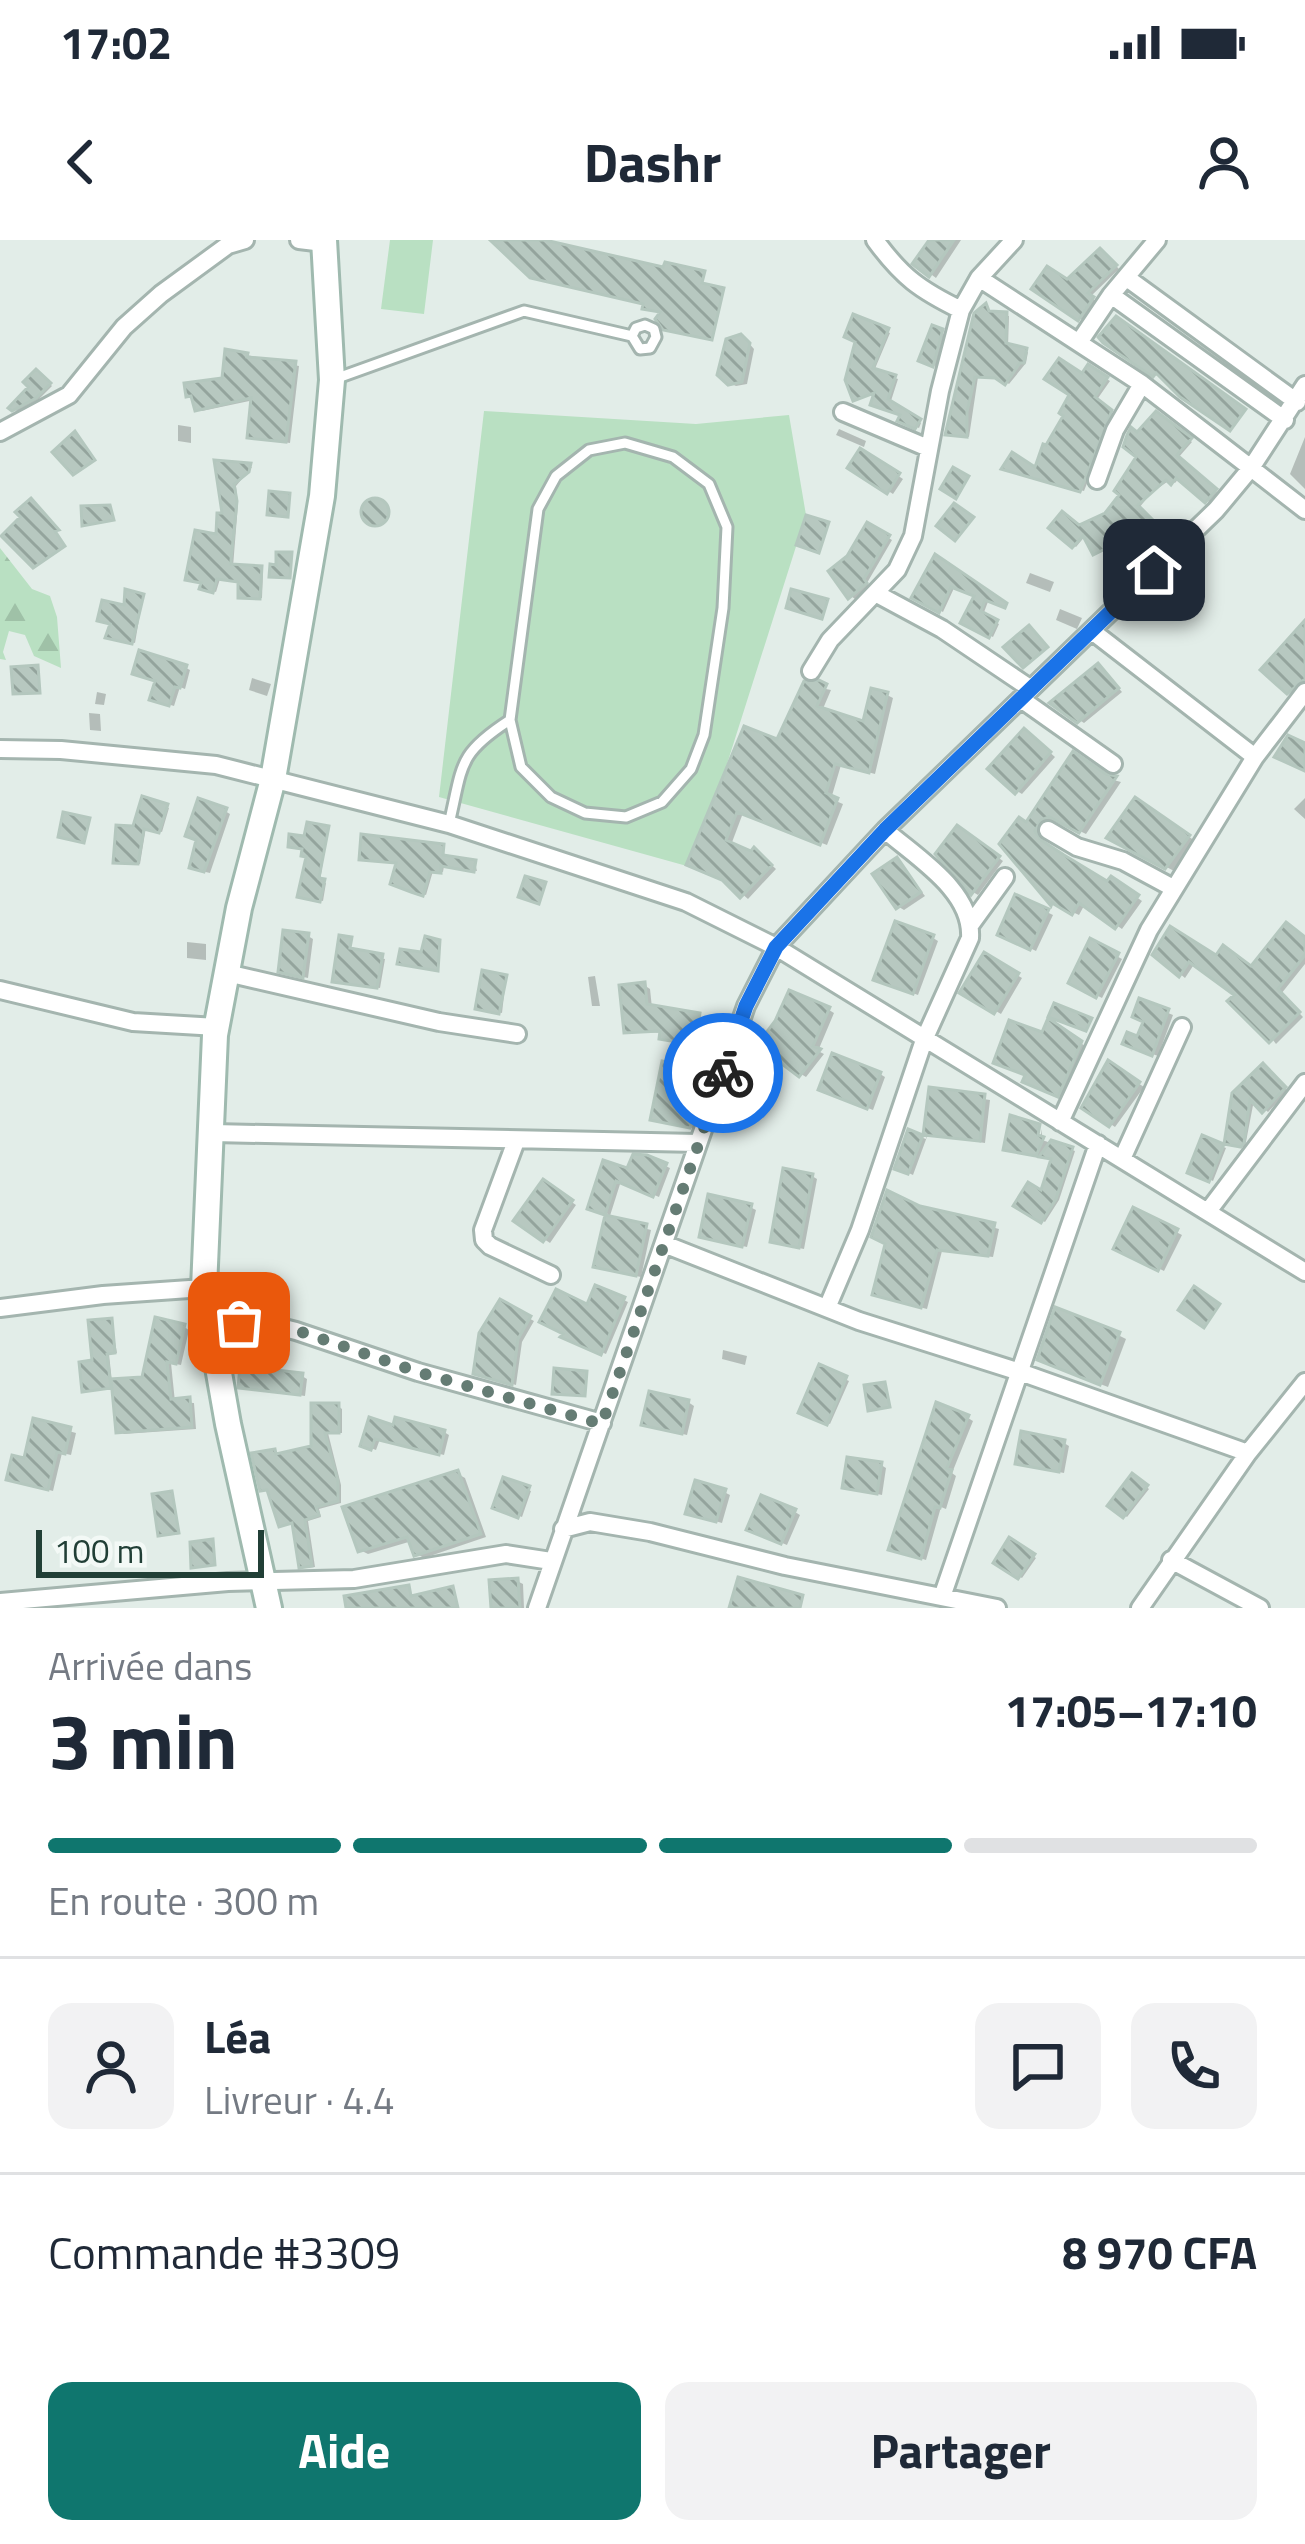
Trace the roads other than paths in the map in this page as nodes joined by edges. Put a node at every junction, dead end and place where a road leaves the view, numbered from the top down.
1 (245, 240) edge
2 (875, 240) edge
3 (1156, 240) edge
4 (316, 241) edge
5 (1007, 242) edge
6 (979, 278) junction
7 (1127, 278) junction
8 (1111, 295) junction
9 (961, 310) junction
10 (632, 336) dead end
11 (1080, 341) junction
12 (332, 380) junction
13 (1142, 384) junction
14 (1301, 394) edge
15 (843, 412) dead end
16 (1285, 420) junction
17 (0, 432) edge
18 (928, 448) junction
19 (1251, 468) junction
20 (1097, 480) dead end
21 (1305, 510) edge
22 (878, 594) junction
23 (1092, 631) junction
24 (811, 670) dead end
25 (1305, 692) edge
26 (1026, 694) junction
27 (510, 720) junction
28 (0, 749) edge
29 (1255, 757) junction
30 (1113, 764) dead end
31 (273, 779) junction
32 (449, 824) junction
33 (885, 830) junction
34 (1048, 830) dead end
35 (1006, 877) dead end
36 (1173, 888) junction
37 (971, 924) junction
38 (776, 947) junction
39 (226, 974) junction
40 (0, 990) edge
41 (217, 1027) junction
42 (1181, 1028) dead end
43 (517, 1034) dead end
44 (923, 1040) junction
45 (1305, 1083) edge
46 (1060, 1122) junction
47 (213, 1133) junction
48 (516, 1141) junction
49 (698, 1143) junction
50 (1097, 1144) junction
51 (1122, 1159) junction
52 (1209, 1210) junction
53 (664, 1244) junction
54 (1305, 1272) edge
55 (551, 1275) dead end
56 (204, 1288) junction
57 (0, 1308) edge
58 (827, 1308) junction
59 (210, 1322) junction
60 (1020, 1372) junction
61 (1305, 1382) edge
62 (602, 1424) junction
63 (1248, 1453) junction
64 (563, 1529) junction
65 (1171, 1560) junction
66 (551, 1562) junction
67 (260, 1580) junction
68 (943, 1597) junction
69 (0, 1602) edge
70 (39, 1603) edge
71 (269, 1608) edge
72 (537, 1608) edge
73 (997, 1608) edge
74 (1140, 1608) edge
75 (1260, 1608) edge

1 - 17 street
2 - 9 street
3 - 7 street
4 - 12 main road
5 - 6 street
6 - 9 street
6 - 11 street
7 - 8 street
7 - 14 street
8 - 11 street
8 - 16 street
9 - 18 street
10 - 12 lane
11 - 13 street
12 - 31 main road
13 - 19 street
13 - 20 street
14 - 16 street
15 - 18 street
16 - 19 street
18 - 22 street
19 - 21 street
19 - 23 street
22 - 24 street
22 - 26 street
23 - 26 street
23 - 29 street
25 - 29 street
26 - 30 street
26 - 33 street
27 - 27 lane
27 - 32 lane
28 - 31 street
29 - 36 street
31 - 32 street
31 - 39 main road
32 - 38 street
33 - 37 street
33 - 38 street
34 - 36 street
35 - 37 street
36 - 46 street
37 - 44 street
38 - 44 street
38 - 49 street
39 - 41 main road
39 - 43 street
40 - 41 street
41 - 47 main road
42 - 51 street
44 - 46 street
44 - 58 street
45 - 52 street
46 - 50 street
47 - 48 street
47 - 56 main road
48 - 49 street
48 - 55 street
49 - 53 street
50 - 51 street
50 - 60 street
51 - 52 street
52 - 54 street
53 - 58 street
53 - 62 street
56 - 57 street
56 - 59 main road
58 - 60 street
59 - 62 street
59 - 67 main road
60 - 63 street
60 - 68 street
61 - 63 street
62 - 64 street
63 - 65 street
64 - 66 street
64 - 68 street
65 - 74 street
65 - 75 street
66 - 67 street
66 - 72 street
67 - 70 street
67 - 71 main road
68 - 73 street
69 - 70 street

